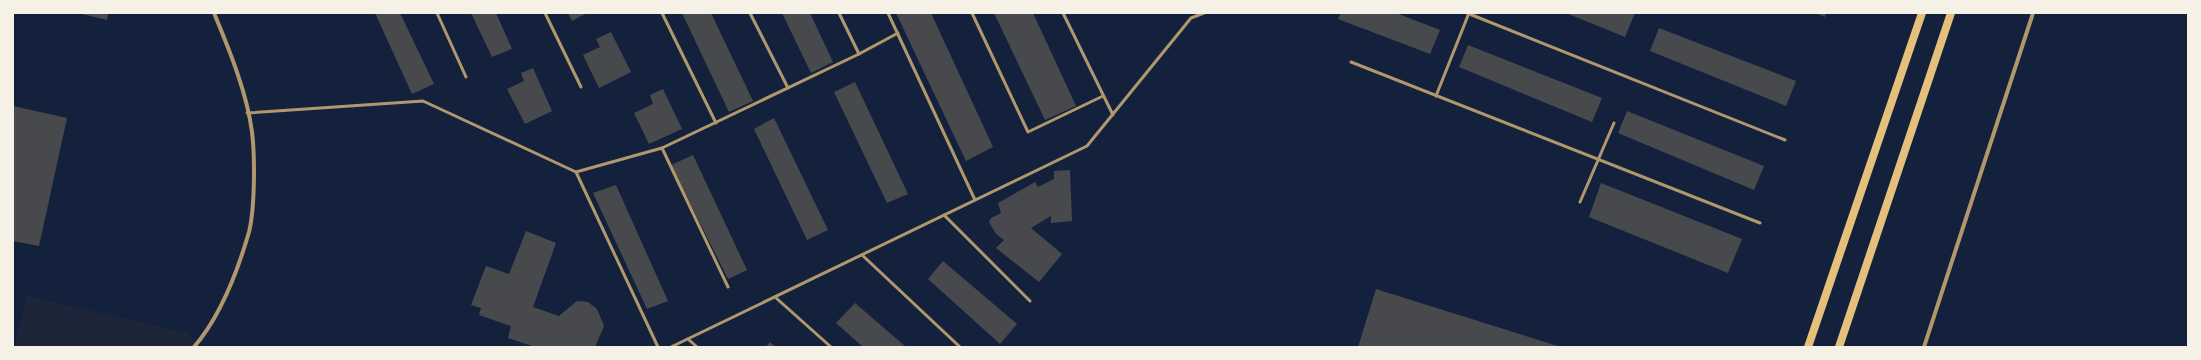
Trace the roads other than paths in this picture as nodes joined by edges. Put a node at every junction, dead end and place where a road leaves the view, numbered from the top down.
1 (214, 13) edge
2 (437, 13) edge
3 (545, 13) edge
4 (662, 13) edge
5 (750, 13) edge
6 (839, 13) edge
7 (888, 13) edge
8 (972, 13) edge
9 (1062, 13) edge
10 (1204, 13) edge
11 (1468, 13) edge
12 (1922, 13) edge
13 (1950, 13) edge
14 (2033, 13) edge
15 (898, 33) junction
16 (859, 54) junction
17 (1351, 62) dead end
18 (466, 77) dead end
19 (581, 87) dead end
20 (788, 88) junction
21 (1104, 96) junction
22 (1436, 96) junction
23 (247, 114) junction
24 (1113, 115) junction
25 (716, 123) junction
26 (1614, 124) dead end
27 (1785, 140) dead end
28 (662, 148) junction
29 (1598, 160) junction
30 (576, 172) junction
31 (975, 200) junction
32 (1580, 202) dead end
33 (944, 215) junction
34 (1760, 223) dead end
35 (862, 254) junction
36 (728, 287) dead end
37 (776, 297) junction
38 (1030, 301) dead end
39 (688, 339) junction
40 (194, 347) edge
41 (658, 347) edge
42 (671, 347) edge
43 (697, 347) edge
44 (831, 347) edge
45 (960, 347) edge
46 (1808, 347) edge
47 (1839, 347) edge
48 (1924, 347) edge

1 - 23 street
2 - 18 lane
3 - 19 lane
4 - 25 lane
5 - 20 lane
6 - 16 lane
7 - 15 lane
8 - 21 lane
9 - 21 lane
10 - 24 lane
11 - 22 lane
11 - 27 lane
12 - 46 main road
13 - 47 main road
14 - 48 street
15 - 16 lane
15 - 31 lane
16 - 20 lane
17 - 22 lane
20 - 25 lane
21 - 24 lane
22 - 29 lane
23 - 30 lane
23 - 40 street
24 - 31 lane
25 - 28 lane
26 - 29 lane
28 - 30 lane
28 - 36 lane
29 - 32 lane
29 - 34 lane
30 - 41 lane
31 - 33 lane
33 - 35 lane
33 - 38 lane
35 - 37 lane
35 - 45 lane
37 - 39 lane
37 - 44 lane
39 - 42 lane
39 - 43 lane

